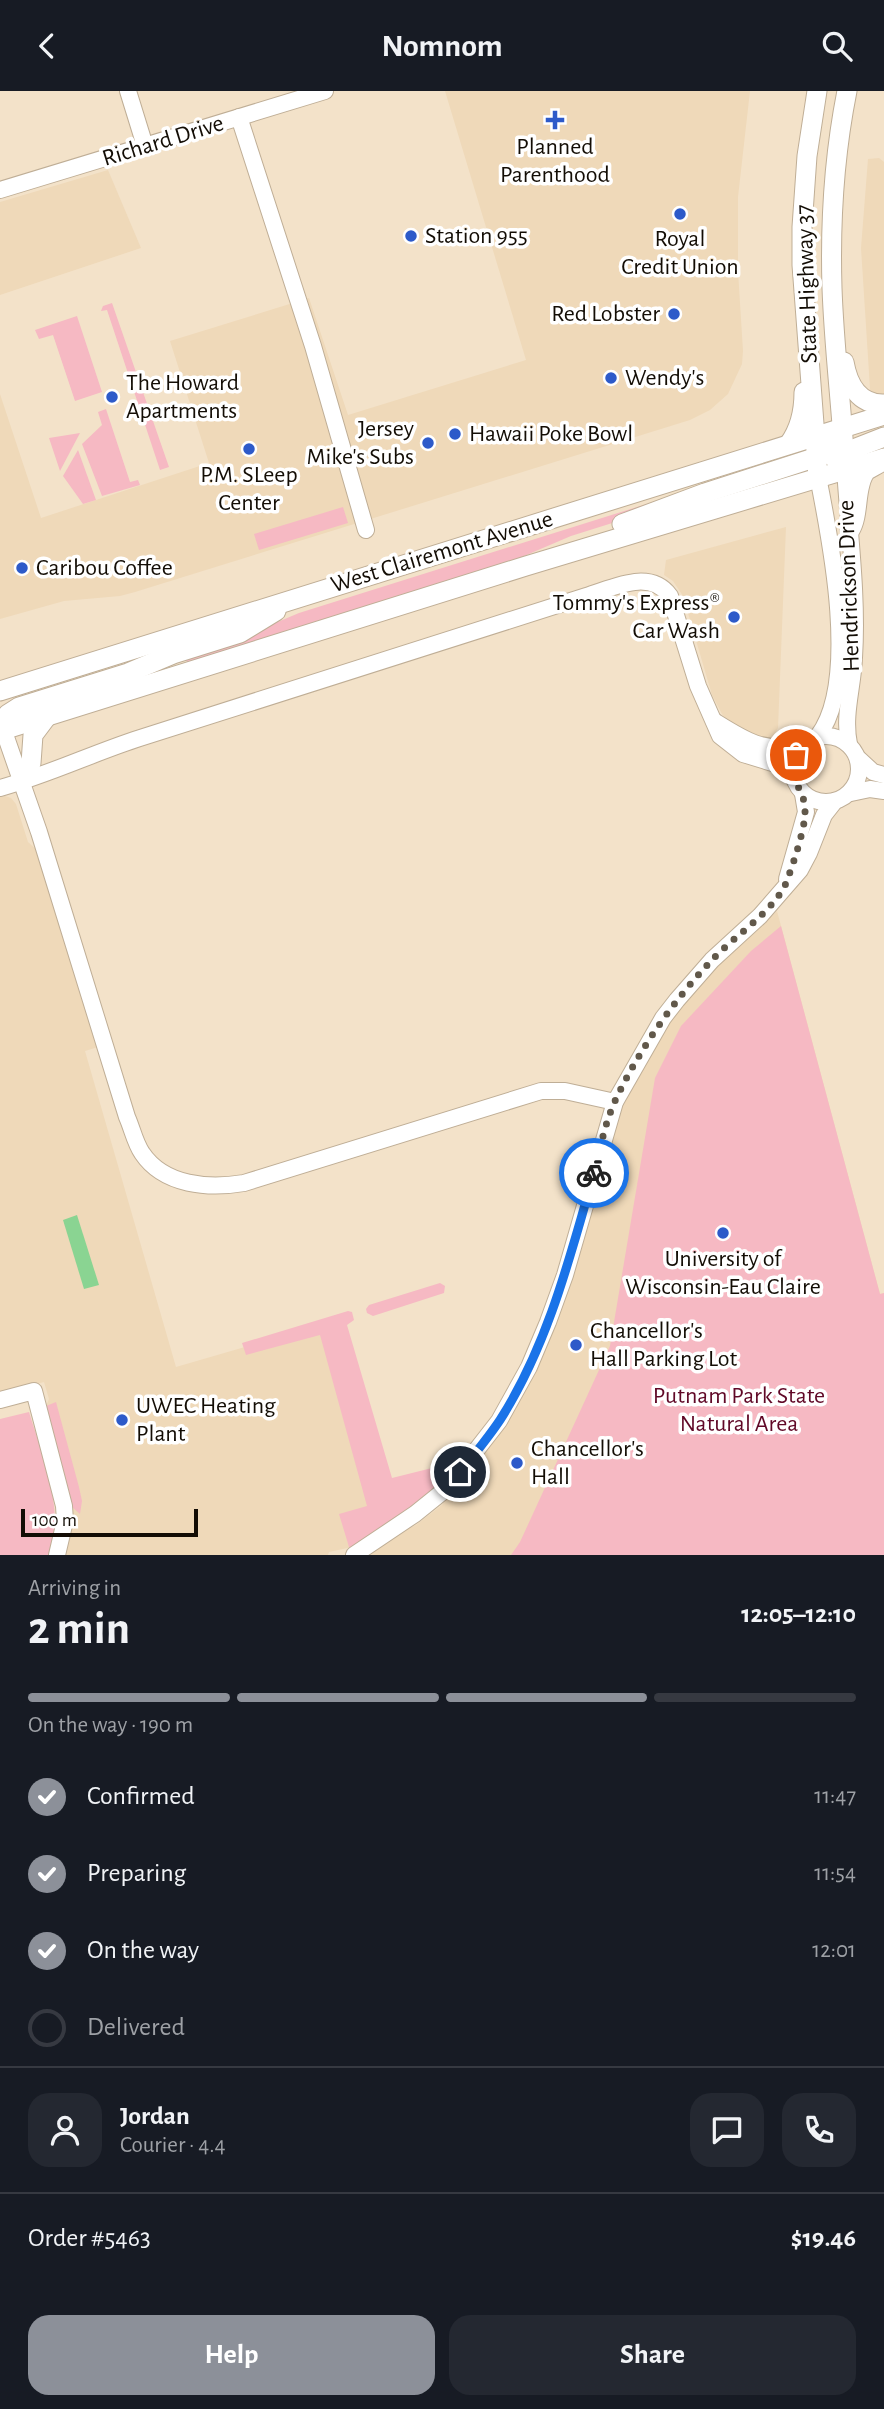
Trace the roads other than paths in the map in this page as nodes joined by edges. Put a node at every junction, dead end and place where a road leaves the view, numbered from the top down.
1 (128, 91) edge
2 (325, 91) edge
3 (817, 91) edge
4 (848, 91) edge
5 (239, 117) junction
6 (145, 146) junction
7 (0, 190) edge
8 (805, 294) junction
9 (834, 310) junction
10 (884, 404) edge
11 (884, 415) edge
12 (844, 426) junction
13 (817, 435) junction
14 (884, 437) edge
15 (789, 444) junction
16 (884, 459) edge
17 (845, 461) junction
18 (817, 467) junction
19 (366, 530) dead end
20 (850, 530) junction
21 (297, 597) junction
22 (0, 691) edge
23 (48, 715) junction
24 (714, 721) junction
25 (1, 727) edge
26 (818, 736) junction
27 (849, 744) junction
28 (800, 746) junction
29 (859, 759) junction
30 (884, 775) edge
31 (793, 778) junction
32 (23, 782) junction
33 (0, 788) edge
34 (884, 791) edge
35 (851, 793) junction
36 (803, 794) junction
37 (835, 801) junction
38 (785, 885) junction
39 (615, 1102) junction
40 (0, 1400) edge
41 (57, 1555) edge
42 (354, 1555) edge

1 - 6 street
2 - 5 street, Richard Drive
3 - 8 main road, State Highway 37
4 - 9 main road, State Highway 37
5 - 6 street, Richard Drive
5 - 19 street
6 - 7 street, Richard Drive
8 - 13 main road, State Highway 37
8 - 15 main road
9 - 10 main road
9 - 12 main road, State Highway 37
11 - 12 main road, West Clairemont Avenue
12 - 13 main road, West Clairemont Avenue
12 - 17 main road, State Highway 37
12 - 18 main road
13 - 15 main road, West Clairemont Avenue
13 - 18 main road, State Highway 37
14 - 17 main road
15 - 21 main road, West Clairemont Avenue
16 - 17 main road, West Clairemont Avenue
16 - 20 main road
17 - 18 main road, West Clairemont Avenue
17 - 20 street, Hendrickson Drive
18 - 23 main road, West Clairemont Avenue
18 - 26 street, Hendrickson Drive
20 - 27 street, Hendrickson Drive
21 - 22 main road, West Clairemont Avenue
21 - 25 main road
23 - 25 main road, West Clairemont Avenue
23 - 32 main road
24 - 28 street
24 - 31 street
24 - 32 street
25 - 32 street
26 - 27 street
26 - 28 street
27 - 29 street
28 - 31 street
29 - 30 street
29 - 35 street
31 - 36 street
32 - 33 street
32 - 39 street
34 - 35 street
35 - 37 street
36 - 37 street
36 - 38 street
37 - 38 street
38 - 39 street
39 - 42 street
40 - 41 street

